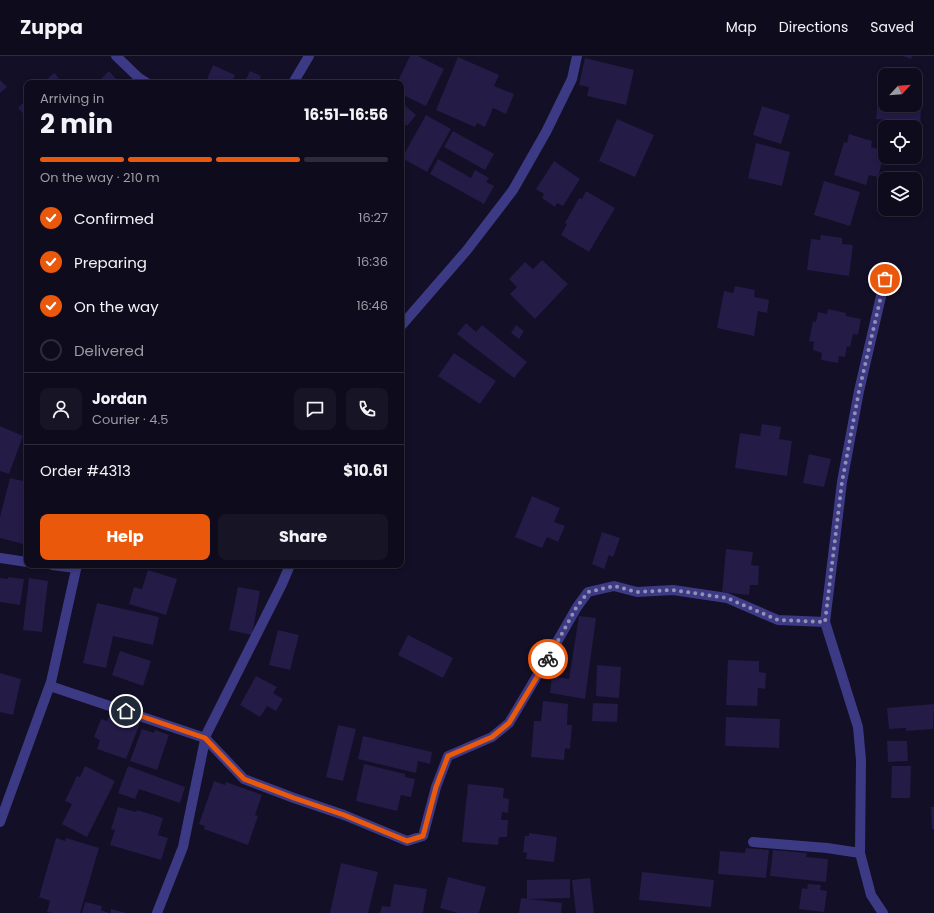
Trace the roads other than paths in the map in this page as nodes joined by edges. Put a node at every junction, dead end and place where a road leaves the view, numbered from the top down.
1 (116, 56) edge
2 (309, 56) edge
3 (577, 56) edge
4 (143, 80) edge
5 (295, 80) edge
6 (885, 279) dead end
7 (404, 323) edge
8 (0, 558) edge
9 (24, 562) edge
10 (77, 568) edge
11 (289, 568) edge
12 (825, 622) junction
13 (50, 686) junction
14 (206, 738) junction
15 (0, 822) edge
16 (753, 842) dead end
17 (860, 853) junction
18 (157, 913) edge
19 (883, 913) edge

1 - 4 street
2 - 5 street
3 - 7 street
6 - 12 street
8 - 9 street
10 - 13 street
11 - 14 street
12 - 14 street
12 - 17 street
13 - 14 street
13 - 15 street
14 - 18 street
16 - 17 street
17 - 19 street

